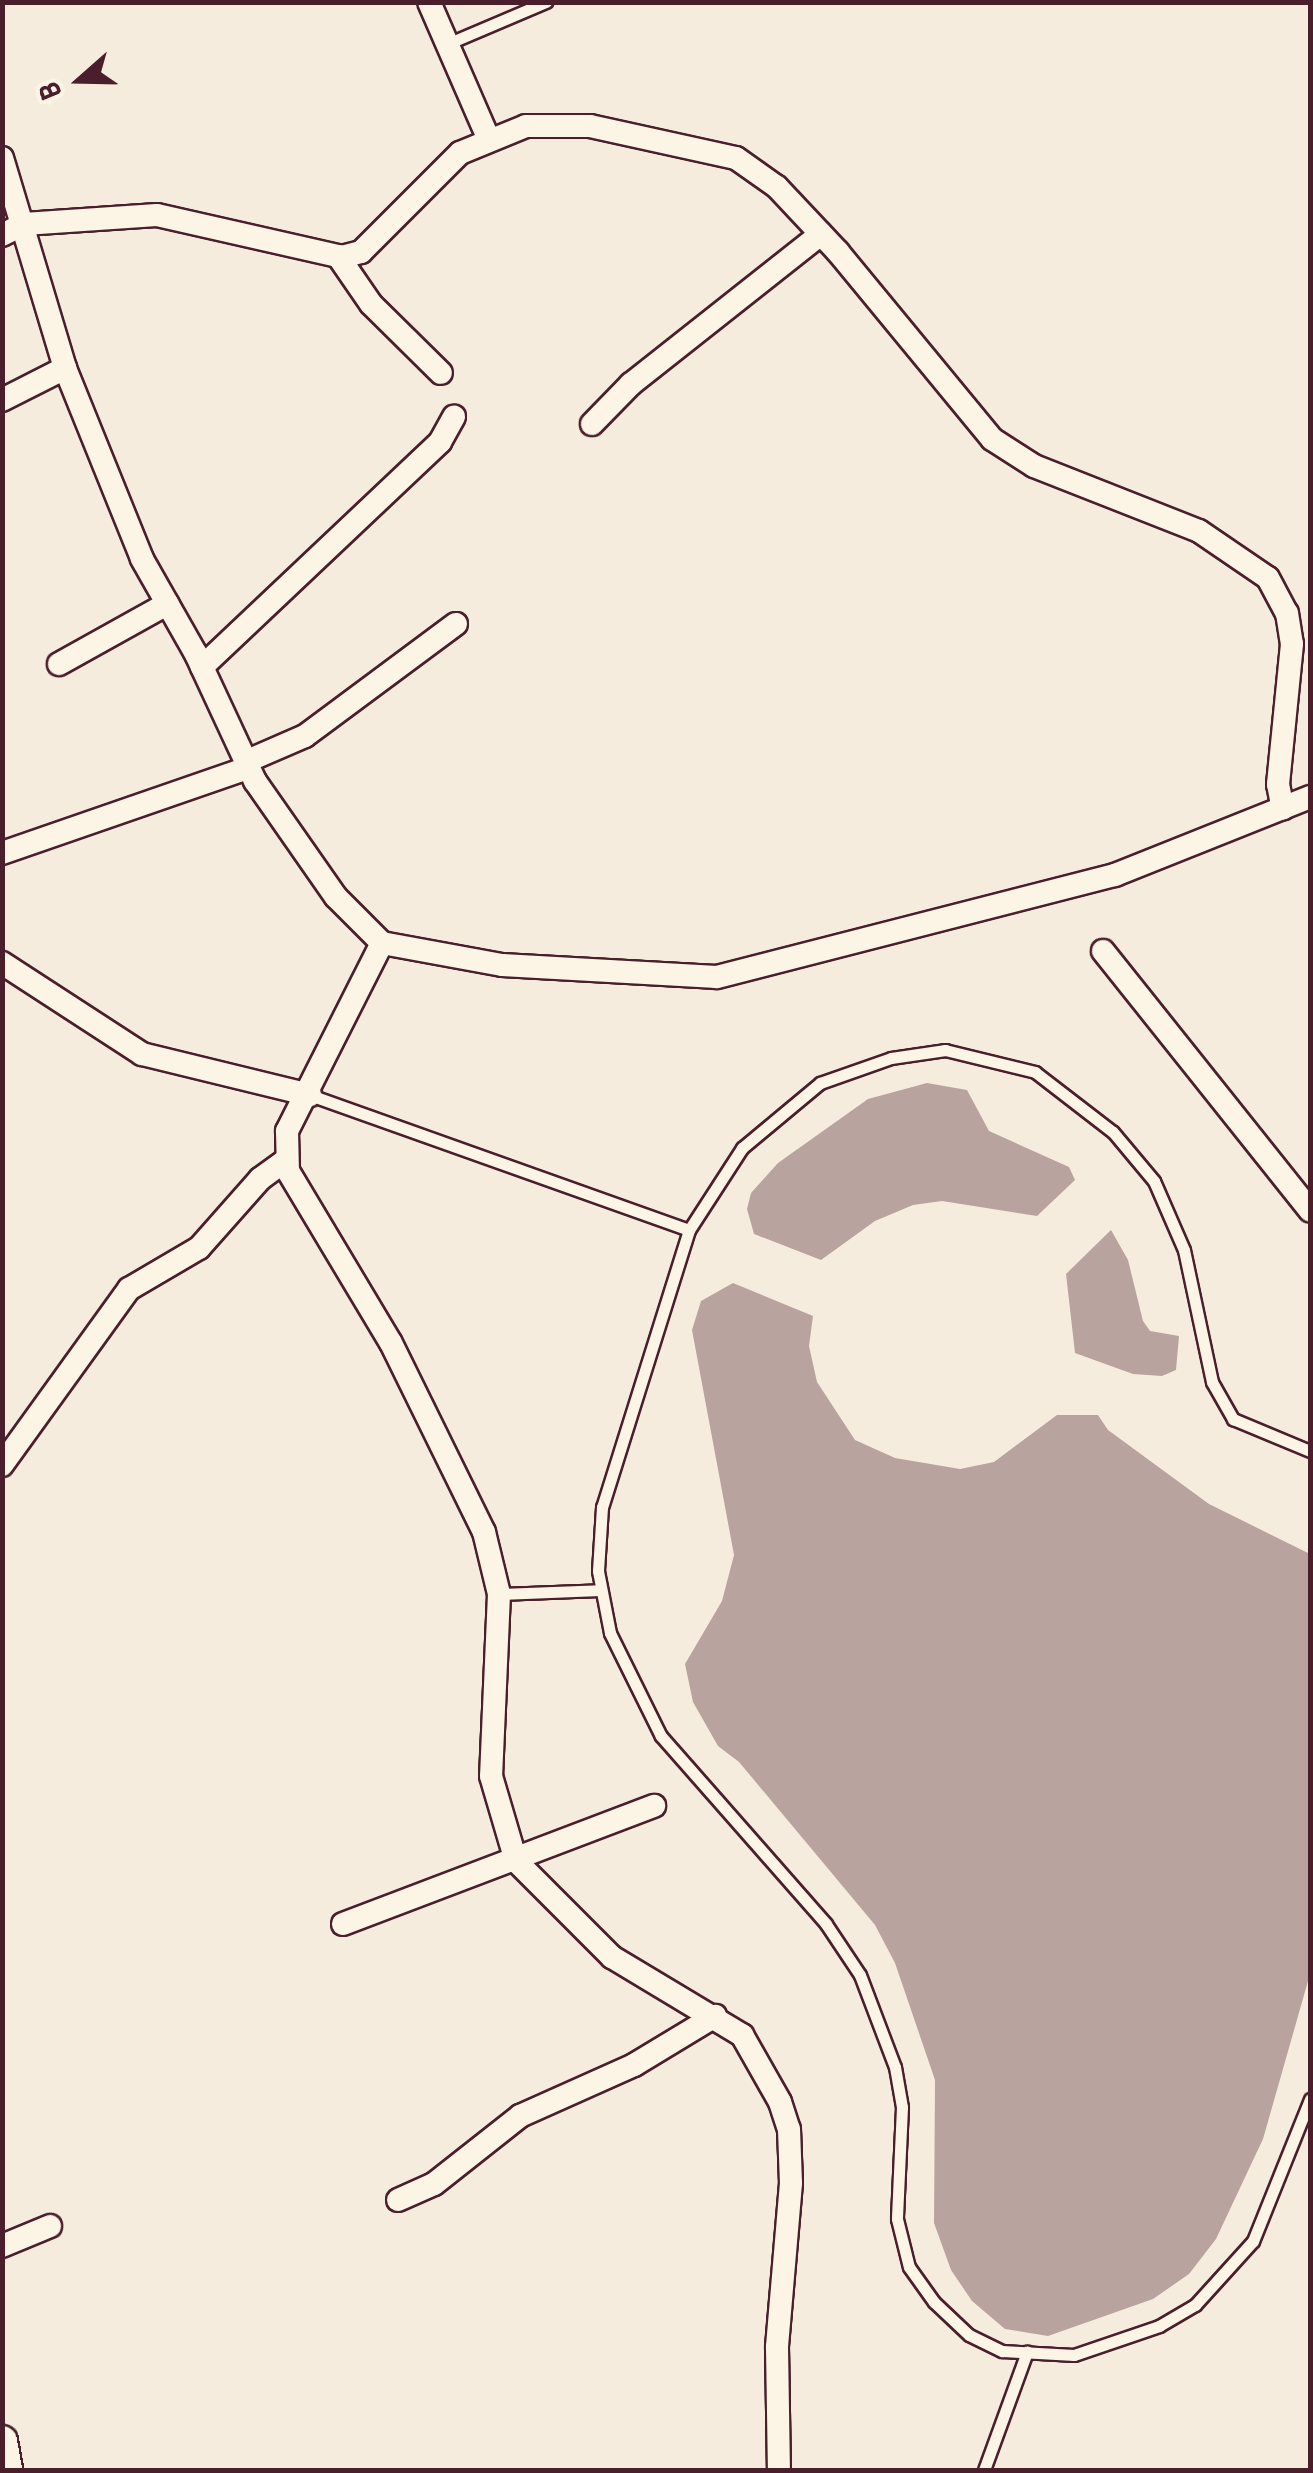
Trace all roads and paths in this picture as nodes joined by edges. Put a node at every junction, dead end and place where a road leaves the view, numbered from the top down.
1 (429, 2) edge
2 (546, 2) edge
3 (447, 44) junction
4 (488, 138) junction
5 (2, 158) edge
6 (24, 224) junction
7 (820, 234) junction
8 (2, 235) edge
9 (338, 256) junction
10 (65, 368) junction
11 (441, 373) dead end
12 (2, 400) edge
13 (454, 417) dead end
14 (592, 424) dead end
15 (167, 604) junction
16 (456, 624) dead end
17 (60, 664) dead end
18 (202, 667) junction
19 (247, 765) junction
20 (1302, 804) edge
21 (2, 853) edge
22 (382, 943) junction
23 (1104, 951) dead end
24 (2, 963) edge
25 (310, 1095) junction
26 (286, 1160) junction
27 (1310, 1210) edge
28 (690, 1230) junction
29 (1310, 1451) edge
30 (2, 1464) edge
31 (602, 1590) junction
32 (499, 1594) junction
33 (654, 1806) dead end
34 (516, 1861) junction
35 (343, 1924) dead end
36 (715, 2016) junction
37 (1310, 2100) edge
38 (398, 2200) dead end
39 (50, 2226) dead end
40 (2, 2246) edge
41 (1027, 2352) junction
42 (2, 2440) edge
43 (7, 2470) edge
44 (779, 2470) edge
45 (984, 2470) edge

1 - 3 street
2 - 3 lane
3 - 4 street
4 - 7 street
4 - 9 street
5 - 6 street
6 - 8 street
6 - 9 street
6 - 10 street
7 - 14 street
7 - 20 street
9 - 11 street
10 - 12 street
10 - 15 street
13 - 18 street
15 - 17 street
15 - 18 street
16 - 19 street
18 - 19 street
19 - 21 street
19 - 22 street
20 - 22 street
22 - 25 street
23 - 27 street
24 - 25 street
25 - 26 street
25 - 28 lane
26 - 30 street
26 - 32 street
28 - 29 lane
28 - 31 lane
31 - 32 lane
31 - 41 lane
32 - 34 street
33 - 34 street
34 - 35 street
34 - 36 street
36 - 38 street
36 - 44 street
37 - 41 lane
39 - 40 street
41 - 45 lane
42 - 43 main road

